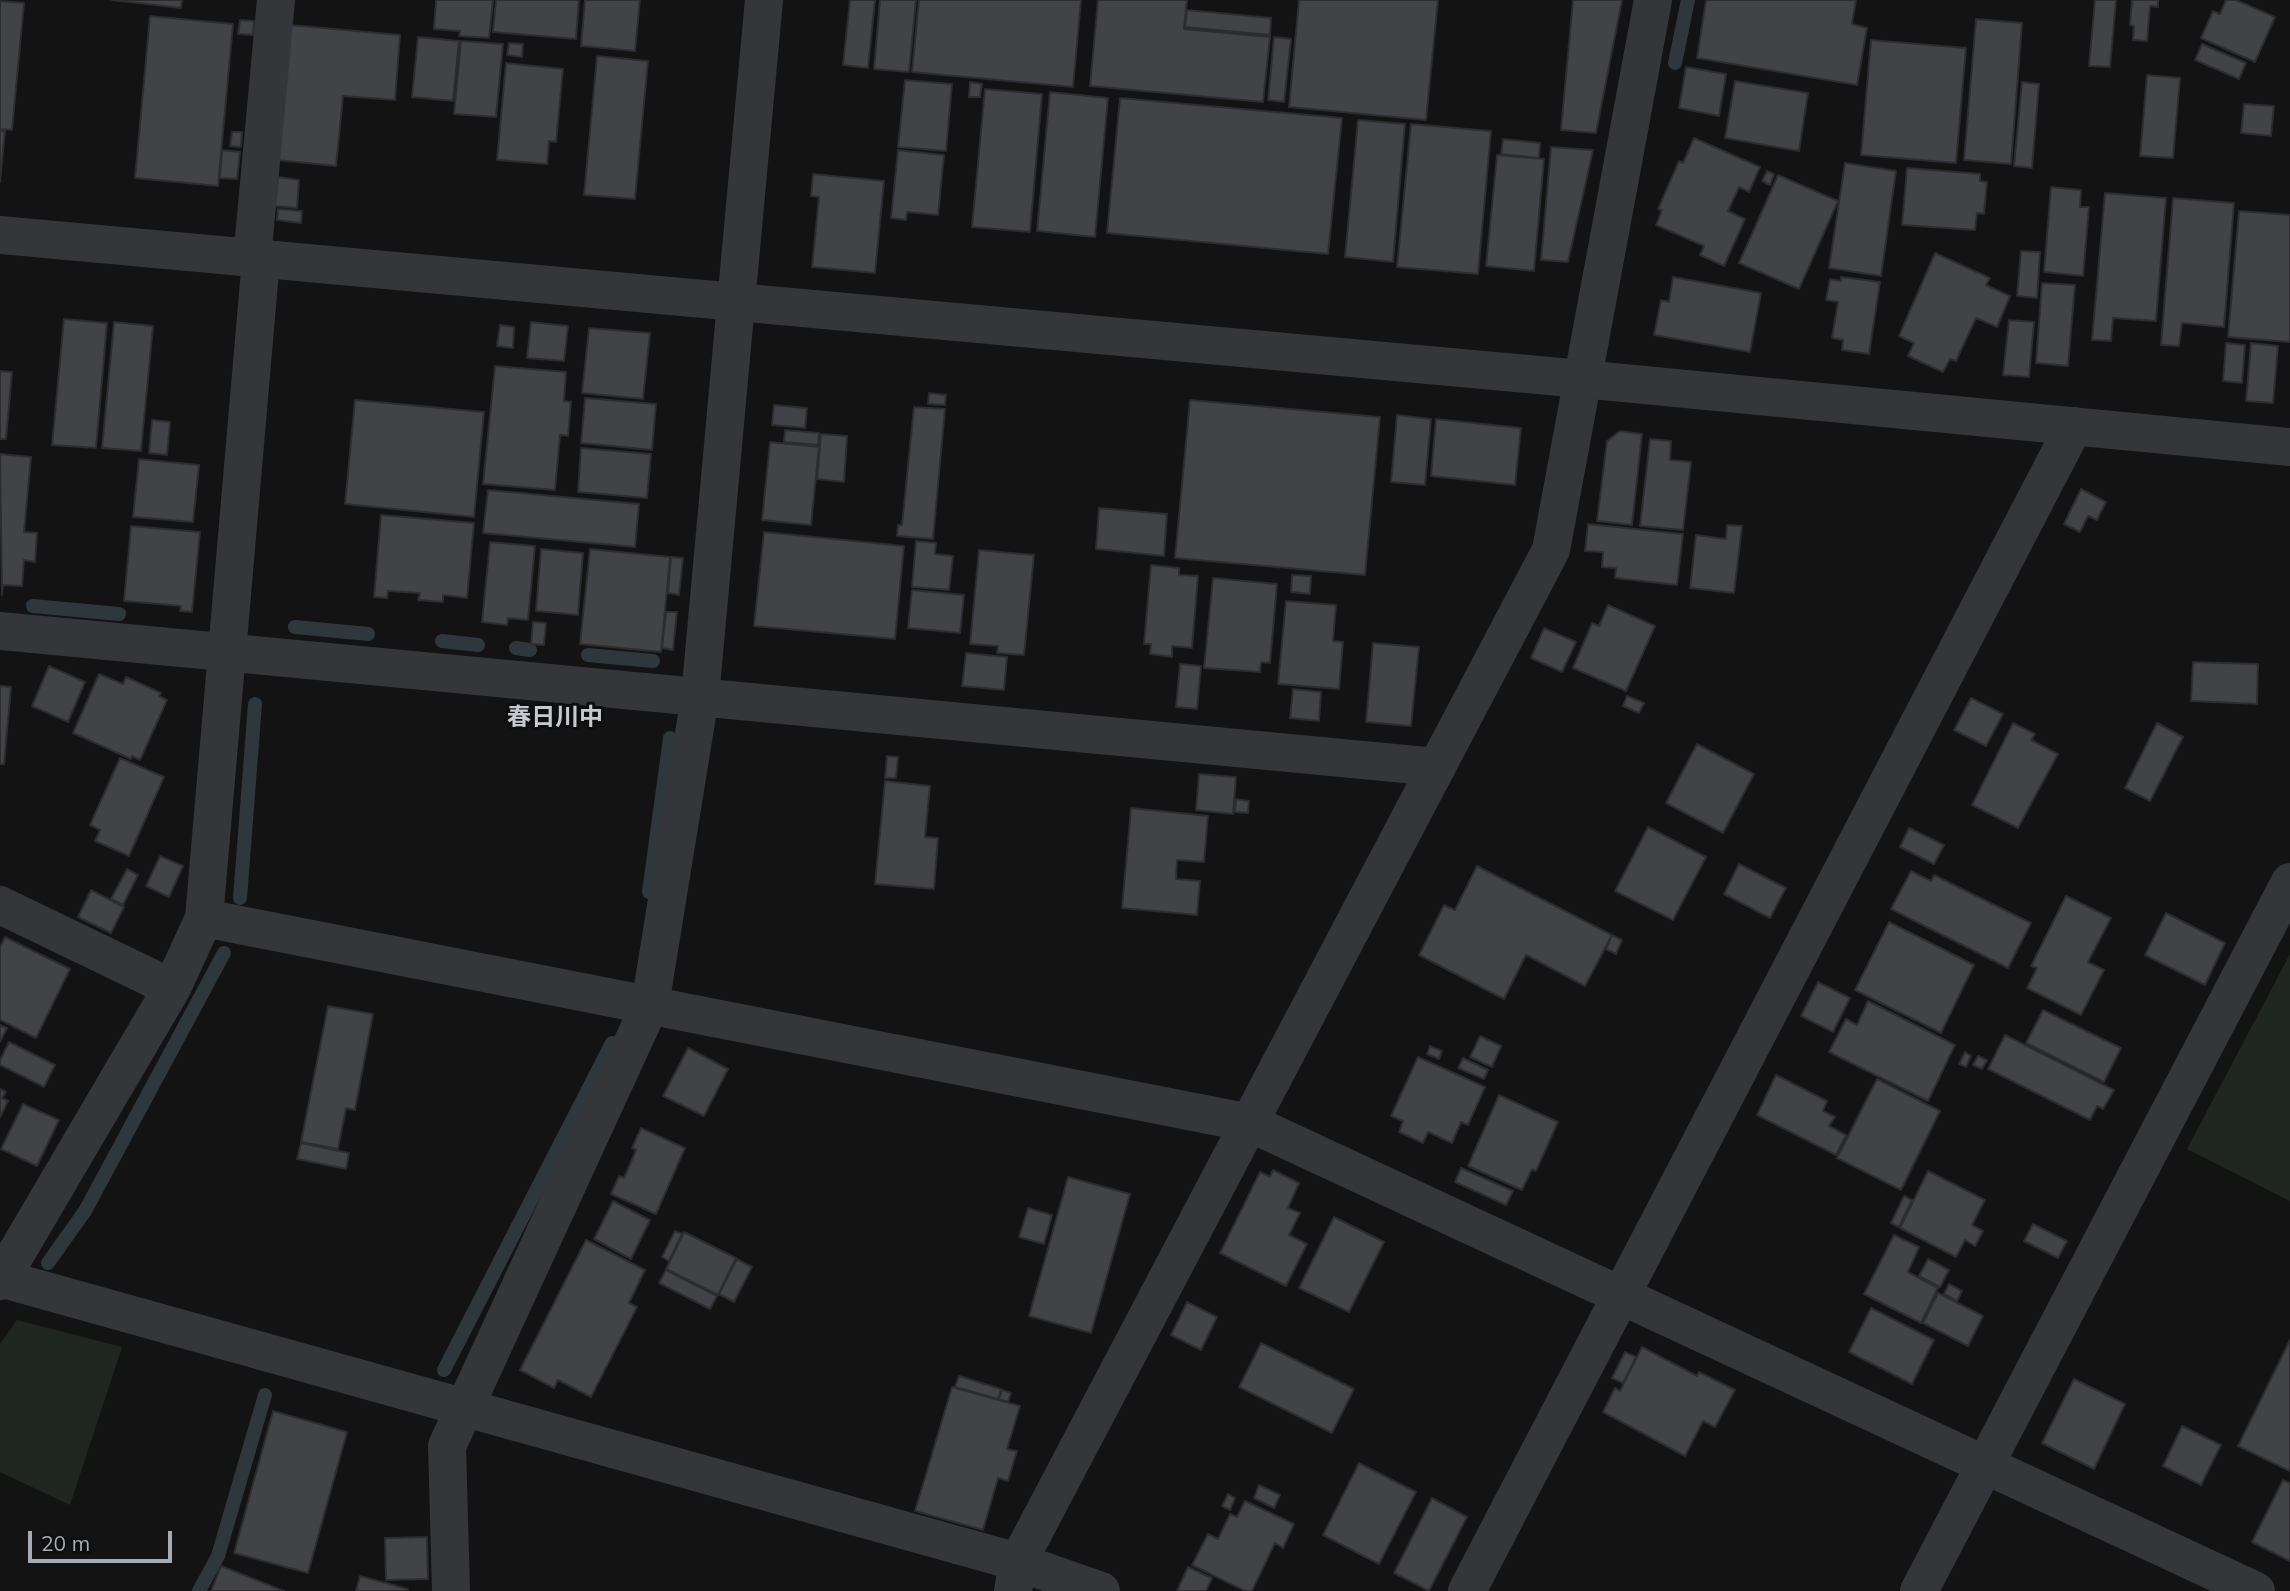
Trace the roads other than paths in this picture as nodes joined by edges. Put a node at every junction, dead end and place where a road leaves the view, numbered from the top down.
1 (276, 0) edge
2 (764, 0) edge
3 (1653, 0) edge
4 (0, 235) edge
5 (257, 259) junction
6 (736, 303) junction
7 (1583, 379) junction
8 (2074, 426) junction
9 (2290, 447) edge
10 (0, 631) edge
11 (227, 653) junction
12 (700, 697) junction
13 (1437, 767) junction
14 (2290, 882) edge
15 (0, 905) edge
16 (204, 918) junction
17 (172, 988) junction
18 (650, 1005) junction
19 (1250, 1123) junction
20 (1, 1279) edge
21 (1621, 1295) junction
22 (465, 1408) junction
23 (1985, 1465) junction
24 (1015, 1577) edge
25 (451, 1591) edge
26 (1101, 1591) edge
27 (1467, 1591) edge
28 (1919, 1591) edge
29 (2256, 1591) edge

1 - 5 street
2 - 6 street
3 - 7 street
4 - 5 street
5 - 6 street
5 - 11 street
6 - 7 street
6 - 12 street
7 - 8 street
7 - 13 street
8 - 9 street
8 - 21 street
10 - 11 street
11 - 12 street
11 - 16 street
12 - 13 street
12 - 18 street
13 - 19 street
14 - 23 street
15 - 17 street
16 - 17 street
16 - 18 street
17 - 20 street
18 - 19 street
18 - 22 street
19 - 21 street
19 - 24 street
20 - 22 street
21 - 23 street
21 - 27 street
22 - 24 street
22 - 25 street
23 - 28 street
23 - 29 street
24 - 26 street

